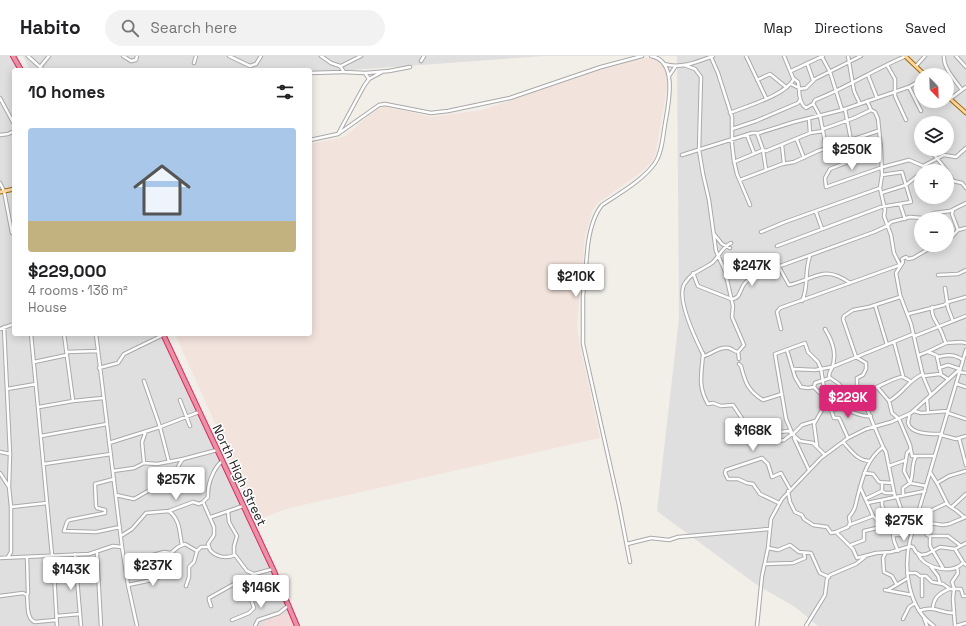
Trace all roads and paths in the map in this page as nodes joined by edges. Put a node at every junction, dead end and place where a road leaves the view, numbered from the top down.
1 (13, 56) edge
2 (28, 56) edge
3 (49, 56) edge
4 (123, 56) edge
5 (137, 56) edge
6 (196, 56) edge
7 (229, 56) edge
8 (260, 56) edge
9 (321, 56) edge
10 (361, 56) edge
11 (424, 56) edge
12 (642, 56) edge
13 (651, 56) edge
14 (712, 56) edge
15 (746, 56) edge
16 (784, 56) edge
17 (823, 56) edge
18 (848, 56) edge
19 (861, 56) edge
20 (906, 56) edge
21 (924, 56) edge
22 (944, 56) edge
23 (956, 56) edge
24 (357, 57) edge
25 (420, 61) dead end
26 (696, 62) junction
27 (849, 62) junction
28 (194, 63) dead end
29 (807, 63) junction
30 (664, 64) junction
31 (684, 65) junction
32 (887, 65) junction
33 (341, 66) junction
34 (916, 66) joint
35 (40, 67) joint
36 (410, 67) dead end
37 (675, 67) junction
38 (966, 67) edge
39 (20, 68) edge
40 (695, 69) junction
41 (791, 71) junction
42 (343, 72) junction
43 (365, 72) junction
44 (382, 72) junction
45 (830, 72) junction
46 (312, 73) edge
47 (868, 75) junction
48 (668, 76) junction
49 (794, 79) junction
50 (369, 80) junction
51 (757, 80) junction
52 (813, 80) junction
53 (853, 82) junction
54 (791, 84) junction
55 (914, 84) edge
56 (909, 87) junction
57 (966, 87) edge
58 (786, 88) junction
59 (799, 88) junction
60 (962, 90) junction
61 (835, 91) junction
62 (896, 91) junction
63 (954, 96) edge
64 (0, 98) edge
65 (766, 98) junction
66 (877, 98) junction
67 (800, 99) junction
68 (867, 101) junction
69 (954, 102) edge
70 (813, 104) junction
71 (860, 104) junction
72 (843, 109) junction
73 (871, 110) junction
74 (922, 111) dead end
75 (965, 111) edge
76 (730, 113) junction
77 (820, 116) junction
78 (12, 118) edge
79 (809, 118) junction
80 (906, 120) dead end
81 (848, 121) junction
82 (731, 129) junction
83 (823, 130) junction
84 (878, 131) junction
85 (12, 132) edge
86 (757, 133) junction
87 (810, 133) junction
88 (338, 134) junction
89 (0, 135) edge
90 (747, 135) junction
91 (312, 140) edge
92 (797, 140) junction
93 (851, 140) junction
94 (732, 141) junction
95 (782, 145) junction
96 (966, 148) edge
97 (826, 149) junction
98 (881, 149) junction
99 (699, 150) junction
100 (763, 150) junction
101 (754, 153) junction
102 (682, 155) dead end
103 (804, 158) junction
104 (936, 158) junction
105 (734, 162) junction
106 (784, 164) junction
107 (919, 164) edge
108 (927, 164) edge
109 (882, 167) junction
110 (766, 170) junction
111 (882, 175) junction
112 (914, 179) edge
113 (740, 180) junction
114 (0, 183) edge
115 (906, 185) junction
116 (880, 188) junction
117 (966, 188) edge
118 (12, 190) edge
119 (2, 192) edge
120 (881, 193) junction
121 (966, 203) edge
122 (900, 204) junction
123 (750, 205) dead end
124 (884, 207) junction
125 (953, 209) junction
126 (816, 212) junction
127 (905, 219) junction
128 (887, 226) junction
129 (966, 228) edge
130 (822, 229) junction
131 (958, 230) junction
132 (761, 232) dead end
133 (12, 233) edge
134 (713, 233) junction
135 (954, 234) edge
136 (731, 243) dead end
137 (725, 246) junction
138 (777, 246) dead end
139 (730, 248) dead end
140 (923, 252) edge
141 (717, 255) junction
142 (810, 256) junction
143 (900, 265) junction
144 (779, 267) junction
145 (966, 270) edge
146 (694, 273) junction
147 (938, 275) dead end
148 (806, 279) junction
149 (850, 283) junction
150 (945, 288) dead end
151 (900, 297) junction
152 (966, 297) edge
153 (731, 299) junction
154 (802, 302) junction
155 (947, 304) junction
156 (875, 305) junction
157 (932, 307) junction
158 (908, 314) junction
159 (966, 316) edge
160 (953, 321) junction
161 (12, 325) edge
162 (939, 326) junction
163 (4, 327) junction
164 (0, 329) edge
165 (780, 329) dead end
166 (825, 329) dead end
167 (913, 334) junction
168 (31, 336) edge
169 (64, 336) edge
170 (96, 336) edge
171 (161, 336) edge
172 (163, 336) edge
173 (894, 342) junction
174 (966, 343) edge
175 (946, 344) junction
176 (887, 345) junction
177 (787, 350) junction
178 (966, 350) edge
179 (98, 351) junction
180 (702, 352) junction
181 (738, 352) junction
182 (928, 352) junction
183 (67, 354) junction
184 (919, 355) junction
185 (937, 357) junction
186 (856, 358) junction
187 (739, 359) dead end
188 (963, 360) junction
189 (34, 362) junction
190 (739, 364) dead end
191 (832, 367) junction
192 (99, 368) junction
193 (939, 368) junction
194 (794, 369) junction
195 (821, 369) junction
196 (959, 371) junction
197 (966, 373) edge
198 (941, 374) junction
199 (923, 375) junction
200 (903, 376) junction
201 (830, 378) junction
202 (948, 379) junction
203 (144, 381) dead end
204 (823, 381) junction
205 (910, 381) junction
206 (36, 384) junction
207 (957, 384) junction
208 (965, 385) edge
209 (814, 387) junction
210 (878, 388) junction
211 (7, 389) junction
212 (782, 394) junction
213 (845, 394) junction
214 (858, 394) junction
215 (931, 395) junction
216 (826, 396) junction
217 (861, 396) junction
218 (103, 398) junction
219 (927, 399) junction
220 (180, 400) dead end
221 (889, 401) junction
222 (72, 402) junction
223 (825, 405) junction
224 (39, 407) junction
225 (831, 409) junction
226 (914, 411) junction
227 (199, 412) junction
228 (928, 412) junction
229 (948, 412) junction
230 (909, 414) junction
231 (871, 416) junction
232 (187, 417) junction
233 (899, 419) junction
234 (966, 419) edge
235 (815, 421) junction
236 (107, 424) junction
237 (190, 426) dead end
238 (160, 427) junction
239 (876, 427) junction
240 (146, 430) junction
241 (792, 433) junction
242 (942, 435) junction
243 (41, 436) junction
244 (966, 436) edge
245 (848, 438) junction
246 (958, 438) junction
247 (778, 441) dead end
248 (843, 442) junction
249 (109, 443) junction
250 (817, 446) junction
251 (884, 447) junction
252 (217, 450) junction
253 (910, 450) junction
254 (962, 450) junction
255 (966, 450) edge
256 (0, 452) edge
257 (10, 454) junction
258 (111, 454) junction
259 (825, 455) junction
260 (916, 456) junction
261 (935, 456) junction
262 (183, 459) junction
263 (222, 460) junction
264 (906, 460) junction
265 (870, 461) junction
266 (169, 462) junction
267 (144, 463) junction
268 (44, 464) junction
269 (966, 465) edge
270 (889, 466) junction
271 (809, 470) junction
272 (113, 471) junction
273 (966, 471) edge
274 (0, 472) edge
275 (930, 472) junction
276 (864, 473) junction
277 (114, 479) junction
278 (882, 482) junction
279 (892, 483) junction
280 (910, 483) junction
281 (937, 483) junction
282 (860, 486) junction
283 (926, 486) junction
284 (9, 488) junction
285 (789, 490) junction
286 (882, 490) junction
287 (925, 491) junction
288 (894, 493) junction
289 (966, 494) edge
290 (116, 495) junction
291 (903, 495) junction
292 (896, 497) junction
293 (865, 499) junction
294 (882, 500) junction
295 (47, 502) junction
296 (203, 502) junction
297 (778, 503) junction
298 (947, 503) junction
299 (867, 504) junction
300 (244, 506) junction
301 (11, 507) junction
302 (951, 507) junction
303 (169, 511) junction
304 (228, 511) junction
305 (918, 513) junction
306 (903, 515) junction
307 (873, 516) junction
308 (211, 517) junction
309 (965, 517) edge
310 (887, 518) junction
311 (915, 521) junction
312 (882, 523) junction
313 (923, 523) junction
314 (848, 526) junction
315 (120, 527) junction
316 (769, 529) junction
317 (913, 530) junction
318 (836, 532) junction
319 (893, 535) junction
320 (121, 536) junction
321 (930, 536) junction
322 (966, 543) edge
323 (627, 544) junction
324 (182, 545) junction
325 (850, 545) junction
326 (908, 546) junction
327 (961, 546) junction
328 (122, 547) junction
329 (208, 547) junction
330 (768, 548) junction
331 (955, 549) junction
332 (933, 550) junction
333 (197, 551) junction
334 (898, 551) junction
335 (11, 552) junction
336 (97, 553) junction
337 (804, 553) junction
338 (76, 554) junction
339 (885, 554) junction
340 (918, 554) junction
341 (53, 555) junction
342 (234, 555) junction
343 (865, 556) junction
344 (8, 557) junction
345 (13, 557) junction
346 (27, 557) junction
347 (0, 558) edge
348 (857, 558) junction
349 (630, 562) dead end
350 (126, 563) junction
351 (858, 563) junction
352 (765, 564) junction
353 (965, 564) edge
354 (931, 567) junction
355 (957, 567) junction
356 (943, 568) junction
357 (273, 569) junction
358 (172, 572) dead end
359 (907, 573) junction
360 (254, 574) junction
361 (922, 576) junction
362 (829, 577) junction
363 (908, 577) junction
364 (245, 581) junction
365 (940, 584) junction
366 (128, 585) junction
367 (897, 585) junction
368 (186, 586) dead end
369 (950, 588) junction
370 (954, 589) junction
371 (27, 595) junction
372 (912, 595) junction
373 (0, 596) edge
374 (922, 596) dead end
375 (966, 596) edge
376 (915, 603) junction
377 (289, 604) junction
378 (212, 606) dead end
379 (933, 607) junction
380 (919, 611) junction
381 (954, 613) junction
382 (80, 614) junction
383 (56, 618) junction
384 (924, 618) junction
385 (903, 619) dead end
386 (232, 620) dead end
387 (966, 623) edge
388 (57, 626) edge
389 (81, 626) edge
390 (101, 626) edge
391 (137, 626) edge
392 (255, 626) edge
393 (298, 626) edge
394 (757, 626) edge
395 (806, 626) edge
396 (926, 626) edge
397 (934, 626) edge
398 (955, 626) edge

1 - 39 highway
2 - 35 street
3 - 35 street
4 - 5 street
6 - 28 street
7 - 8 street
9 - 33 street
10 - 24 street
11 - 25 street
12 - 88 street
13 - 30 street
14 - 26 street
14 - 76 street
15 - 51 street
16 - 41 street
17 - 29 street
17 - 45 street
18 - 27 street
19 - 27 street
20 - 32 street
20 - 34 main road
21 - 34 street
22 - 60 street
23 - 38 street
24 - 33 street
26 - 31 street
26 - 40 street
27 - 45 street
27 - 53 street
29 - 41 street
29 - 52 street
30 - 37 street
30 - 48 street
31 - 37 street
31 - 40 street
32 - 47 street
32 - 62 street
33 - 42 street
36 - 44 street
37 - 48 street
40 - 99 street
41 - 49 street
42 - 43 street
42 - 46 street
43 - 44 street
43 - 50 street
44 - 50 street
45 - 52 street
45 - 61 street
47 - 53 street
47 - 66 street
48 - 323 street
49 - 54 street
49 - 59 street
50 - 88 street
51 - 58 street
51 - 65 street
52 - 59 street
53 - 61 street
53 - 71 street
54 - 58 street
54 - 59 street
55 - 56 street
56 - 62 street
56 - 74 street
57 - 60 street
58 - 65 street
59 - 67 street
60 - 63 street
61 - 70 street
61 - 72 street
62 - 66 street
62 - 80 street
64 - 78 street
65 - 76 street
66 - 68 street
67 - 70 street
67 - 82 street
68 - 71 street
68 - 73 street
69 - 75 main road
70 - 77 street
71 - 72 street
72 - 77 street
72 - 81 street
73 - 81 street
73 - 84 street
76 - 82 street
77 - 79 street
77 - 83 street
79 - 86 street
79 - 87 street
81 - 83 street
81 - 93 street
82 - 94 street
83 - 87 street
83 - 97 street
84 - 93 street
84 - 98 street
85 - 89 street
86 - 90 street
86 - 100 street
87 - 92 street
88 - 91 street
90 - 94 street
90 - 101 street
92 - 95 street
92 - 103 street
93 - 97 street
94 - 99 street
94 - 105 street
95 - 100 street
95 - 106 street
96 - 104 street
97 - 103 street
98 - 109 street
98 - 109 street
99 - 102 street
99 - 134 street
100 - 101 street
100 - 110 street
101 - 105 street
103 - 106 street
104 - 108 street
104 - 117 street
105 - 113 street
106 - 110 street
107 - 109 street
109 - 111 street
110 - 113 street
111 - 115 street
111 - 116 street
112 - 115 street
113 - 123 street
114 - 119 street
115 - 120 street
115 - 122 street
116 - 120 street
116 - 126 street
118 - 119 main road
119 - 133 street
120 - 124 street
121 - 125 street
122 - 124 street
122 - 127 street
124 - 128 street
124 - 130 street
125 - 127 street
125 - 131 street
126 - 130 street
126 - 132 street
127 - 128 street
128 - 142 street
128 - 143 street
129 - 131 street
130 - 138 street
131 - 135 street
134 - 137 street
134 - 141 street
136 - 137 street
137 - 139 street
137 - 141 street
140 - 143 street
141 - 146 street
141 - 153 street
142 - 144 street
142 - 148 street
143 - 149 street
143 - 151 street
144 - 148 street
144 - 153 street
145 - 147 street
146 - 153 street
146 - 180 street
148 - 149 street
148 - 154 street
149 - 154 street
150 - 155 street
151 - 156 street
151 - 158 street
152 - 155 street
153 - 181 street
154 - 165 street
155 - 157 street
155 - 160 street
156 - 176 street
156 - 186 street
157 - 158 street
157 - 162 street
158 - 167 street
159 - 160 street
160 - 162 street
161 - 163 street
162 - 167 street
162 - 175 street
163 - 164 street
163 - 211 street
166 - 191 street
167 - 173 street
167 - 184 street
168 - 189 street
169 - 183 street
170 - 179 street
171 - 192 street
172 - 227 highway, North High Street
173 - 176 street
173 - 200 street
174 - 175 street
175 - 182 street
176 - 186 street
177 - 194 street
177 - 195 street
177 - 212 street
178 - 188 street
179 - 183 street
179 - 192 street
180 - 181 street
180 - 241 street
181 - 187 street
182 - 184 street
182 - 185 street
183 - 189 street
183 - 222 street
184 - 199 street
185 - 188 street
185 - 193 street
186 - 191 street
186 - 214 street
188 - 196 street
189 - 206 street
190 - 212 street
191 - 195 street
191 - 201 street
192 - 218 street
193 - 196 street
193 - 198 street
194 - 195 street
194 - 209 street
195 - 204 street
196 - 197 street
196 - 202 street
196 - 207 street
198 - 199 street
198 - 202 street
199 - 205 street
199 - 215 street
200 - 205 street
200 - 210 street
201 - 204 street
201 - 213 street
202 - 215 street
203 - 238 street
204 - 209 street
204 - 216 street
205 - 221 street
206 - 211 street
206 - 224 street
207 - 208 street
207 - 229 street
209 - 216 street
210 - 217 street
210 - 221 street
211 - 257 street
212 - 241 street
213 - 214 street
213 - 216 street
214 - 217 street
215 - 219 street
216 - 223 street
217 - 231 street
218 - 222 street
218 - 236 street
219 - 226 street
219 - 228 street
220 - 232 street
221 - 233 street
222 - 224 street
223 - 225 street
223 - 235 street
224 - 243 street
225 - 231 street
225 - 245 street
226 - 228 street
226 - 230 street
227 - 232 street
227 - 252 highway, North High Street
228 - 229 street
229 - 234 street
229 - 242 street
230 - 233 street
230 - 242 street
231 - 239 street
232 - 237 street
232 - 238 street
233 - 239 street
233 - 253 street
235 - 241 street
235 - 250 street
236 - 243 street
236 - 249 street
238 - 240 street
238 - 266 street
239 - 245 street
239 - 251 street
240 - 249 street
240 - 267 street
241 - 247 street
241 - 250 street
241 - 271 street
242 - 246 street
242 - 261 street
243 - 268 street
244 - 246 street
245 - 248 street
246 - 254 street
248 - 259 street
248 - 265 street
249 - 258 street
250 - 259 street
251 - 265 street
251 - 270 street
252 - 262 street
252 - 263 highway, North High Street
253 - 260 street
253 - 264 street
254 - 255 street
254 - 269 street
256 - 257 street
257 - 284 street
258 - 268 street
258 - 272 street
259 - 271 street
260 - 261 street
260 - 280 street
261 - 275 street
262 - 266 street
262 - 290 street
263 - 296 street
263 - 300 highway, North High Street
264 - 270 street
264 - 280 street
265 - 276 street
266 - 267 street
267 - 272 street
268 - 295 street
270 - 279 street
271 - 285 street
272 - 277 street
273 - 281 street
274 - 284 street
275 - 281 street
275 - 283 street
276 - 278 street
276 - 282 street
277 - 290 street
277 - 315 street
278 - 279 street
278 - 286 street
279 - 288 street
280 - 283 street
280 - 291 street
281 - 298 street
282 - 293 street
282 - 314 street
283 - 287 street
284 - 301 street
285 - 297 street
285 - 297 street
285 - 318 street
286 - 288 street
286 - 293 street
287 - 291 street
287 - 305 street
288 - 292 street
289 - 302 street
290 - 315 street
291 - 292 street
292 - 294 street
292 - 306 street
293 - 299 street
294 - 299 street
294 - 310 street
295 - 301 street
295 - 341 street
296 - 303 street
296 - 308 street
297 - 316 street
298 - 302 street
298 - 305 street
299 - 307 street
300 - 304 street
300 - 357 highway, North High Street
301 - 335 street
302 - 309 street
303 - 320 street
303 - 324 street
304 - 308 street
304 - 342 street
305 - 306 street
305 - 311 street
306 - 310 street
307 - 312 street
307 - 314 street
308 - 329 street
309 - 313 street
310 - 312 street
311 - 313 street
311 - 317 street
312 - 319 street
312 - 325 street
313 - 321 street
314 - 318 street
315 - 320 street
316 - 323 street
316 - 330 street
317 - 319 street
317 - 326 street
318 - 325 street
319 - 334 street
320 - 328 street
321 - 327 street
321 - 332 street
322 - 327 street
323 - 349 street
324 - 333 street
324 - 350 street
325 - 348 street
326 - 334 street
326 - 340 street
326 - 359 street
327 - 331 street
328 - 336 street
328 - 350 street
329 - 333 street
329 - 342 street
330 - 337 street
330 - 352 street
331 - 332 street
331 - 353 street
332 - 340 street
332 - 356 street
333 - 368 street
334 - 339 street
335 - 344 street
335 - 345 street
336 - 338 street
336 - 390 street
337 - 352 street
337 - 362 street
338 - 341 street
338 - 382 street
339 - 343 street
339 - 367 street
340 - 354 street
341 - 346 street
341 - 383 street
342 - 360 street
343 - 348 street
343 - 351 street
344 - 345 street
344 - 347 street
345 - 346 street
346 - 371 street
348 - 351 street
350 - 366 street
351 - 362 street
352 - 394 street
353 - 355 street
354 - 356 street
354 - 365 street
355 - 356 street
355 - 370 street
357 - 360 street
357 - 377 highway, North High Street
358 - 366 street
359 - 361 street
359 - 363 street
360 - 364 street
361 - 365 street
361 - 374 street
362 - 395 street
363 - 367 street
363 - 372 street
364 - 378 street
364 - 386 street
365 - 369 street
366 - 391 street
367 - 372 street
369 - 370 street
369 - 379 street
370 - 375 street
370 - 381 street
371 - 373 street
371 - 383 street
372 - 376 street
376 - 380 street
376 - 385 street
377 - 392 street
377 - 393 highway, North High Street
379 - 380 street
379 - 381 street
380 - 384 street
381 - 398 street
382 - 383 street
382 - 389 street
383 - 388 street
384 - 396 street
384 - 397 street
387 - 398 street

